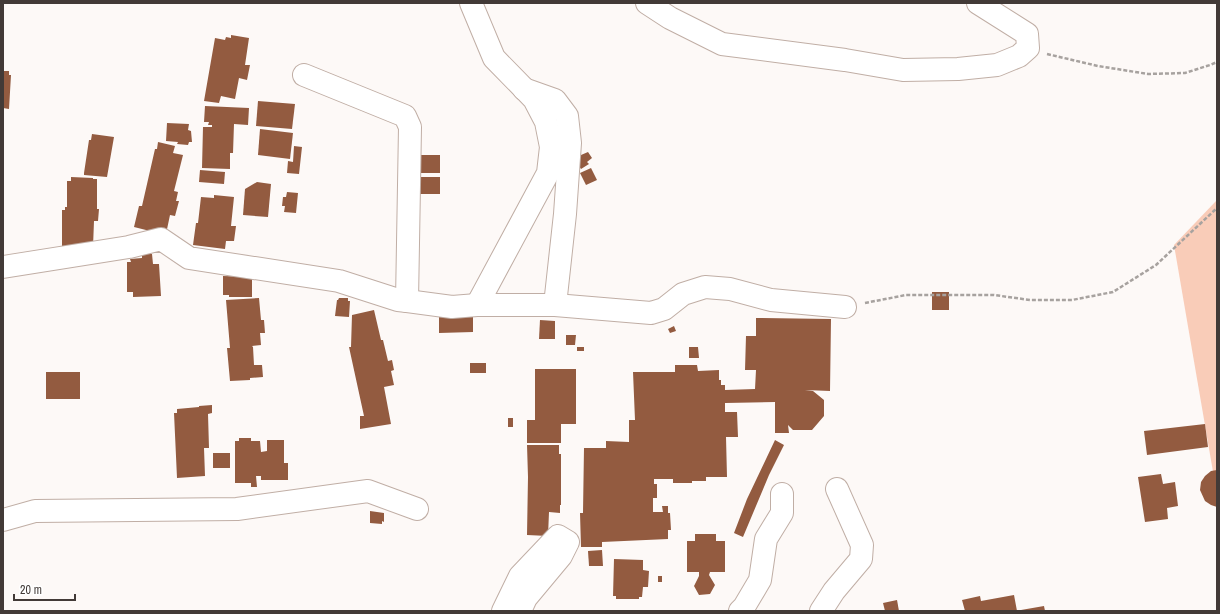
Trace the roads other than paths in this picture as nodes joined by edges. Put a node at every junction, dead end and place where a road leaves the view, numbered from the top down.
1 (471, 3) edge
2 (647, 3) edge
3 (978, 3) edge
4 (304, 75) dead end
5 (524, 89) junction
6 (3, 267) edge
7 (407, 301) junction
8 (477, 305) junction
9 (555, 305) junction
10 (844, 308) road end
11 (837, 488) dead end
12 (782, 494) dead end
13 (417, 509) dead end
14 (3, 520) edge
15 (503, 611) edge
16 (520, 611) edge
17 (740, 611) edge
18 (821, 611) edge

1 - 5 street
2 - 3 street
4 - 7 street
5 - 8 street
5 - 9 street
6 - 7 street
7 - 8 street
8 - 9 street
9 - 10 street
11 - 18 street
12 - 17 street
13 - 14 street
15 - 16 street

